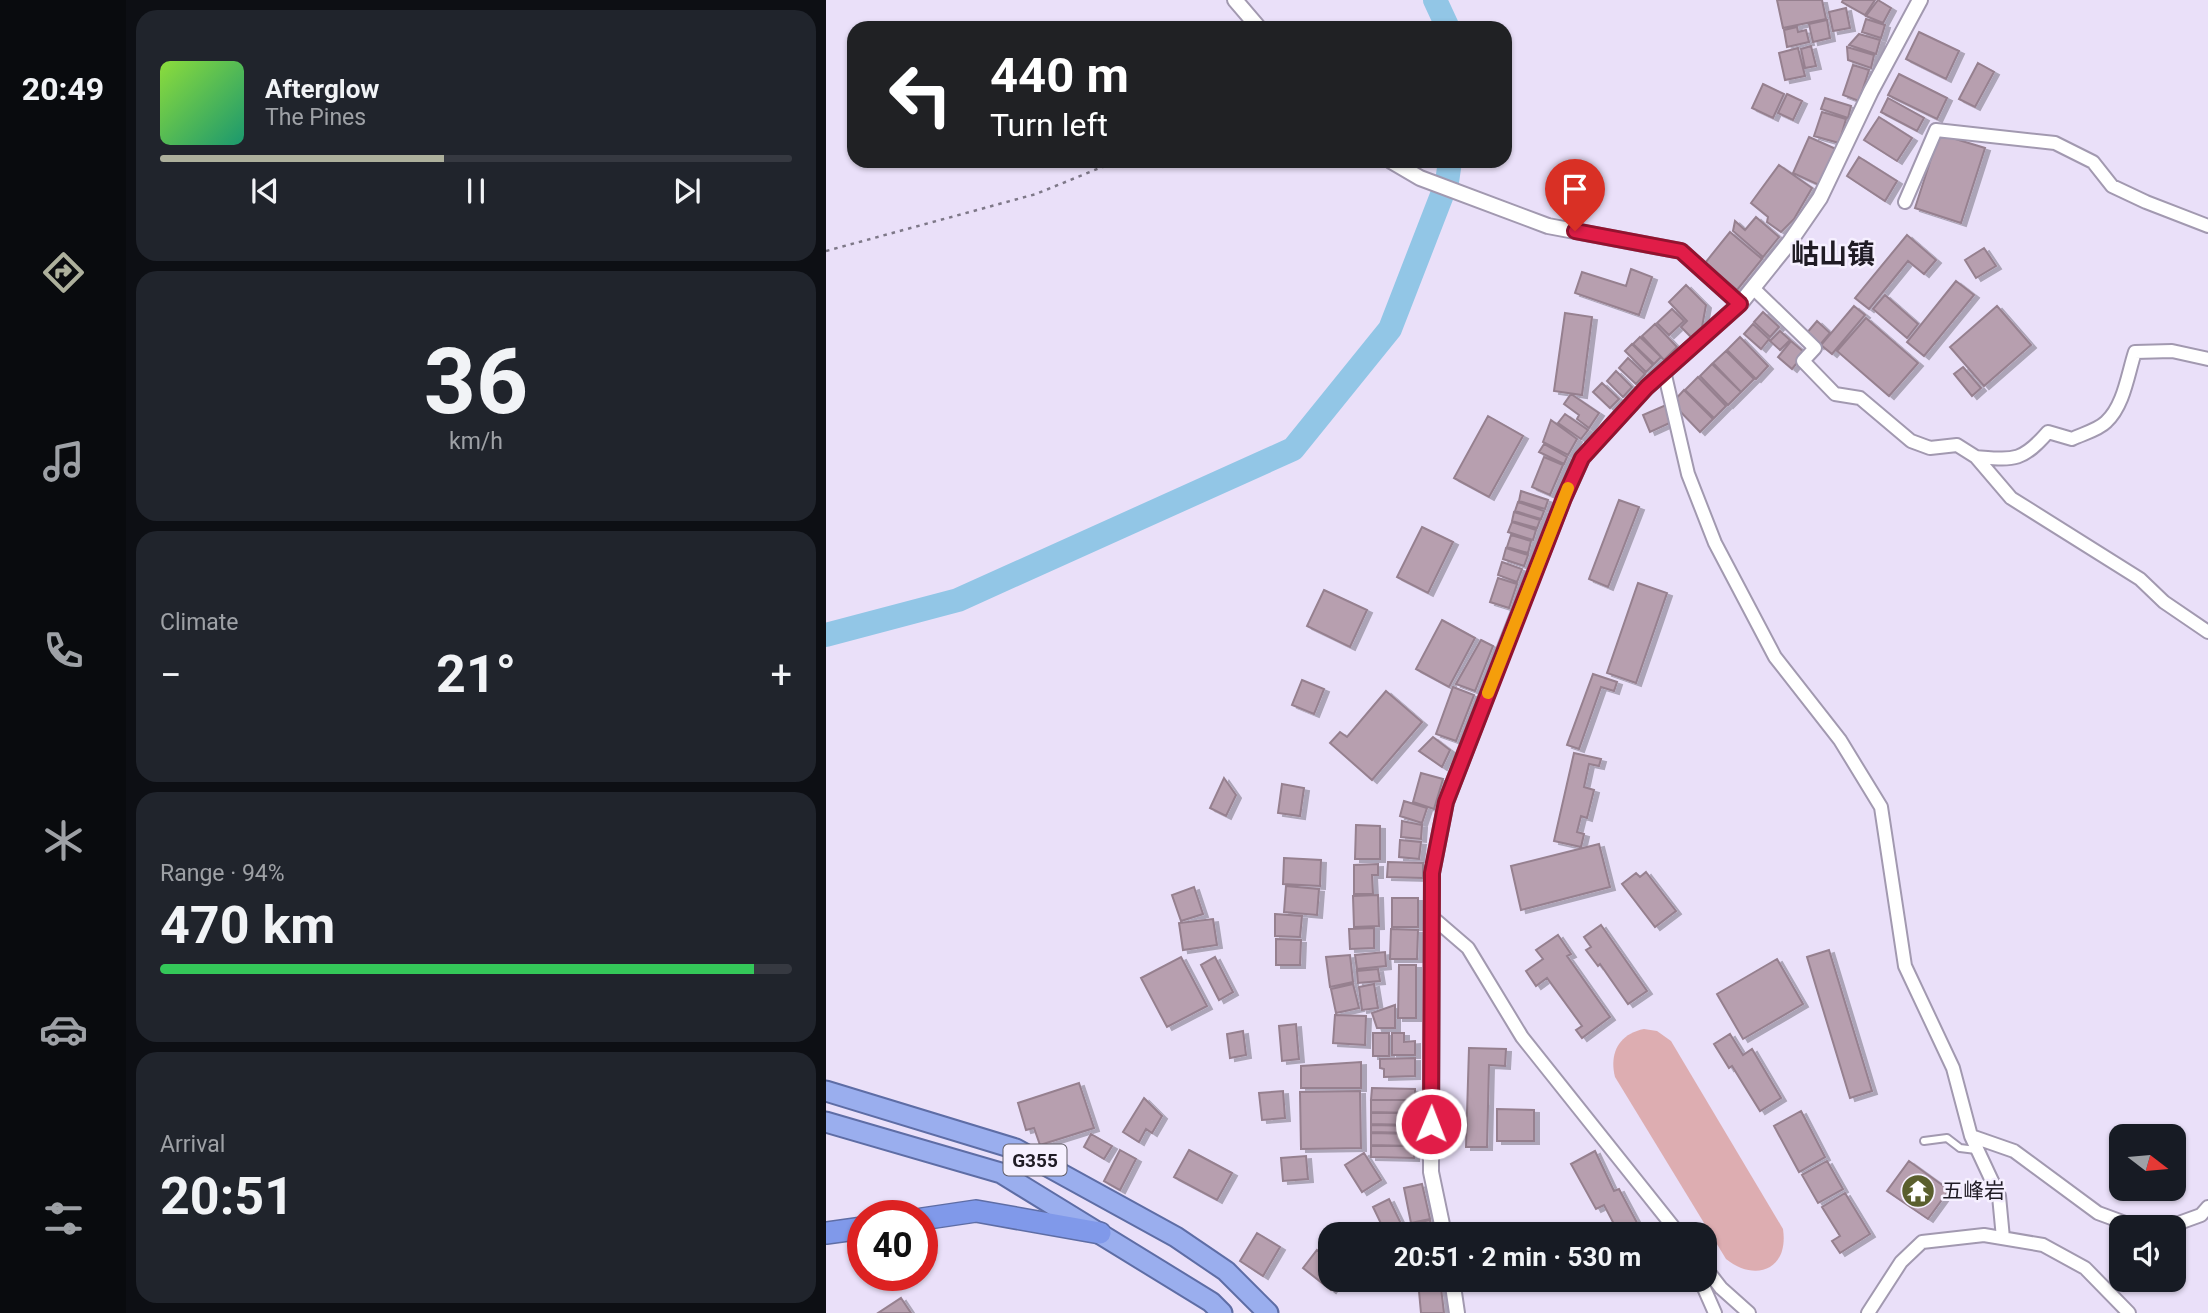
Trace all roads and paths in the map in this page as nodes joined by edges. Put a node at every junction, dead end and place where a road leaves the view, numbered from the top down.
1 (1235, 0) edge
2 (1920, 0) edge
3 (1253, 21) edge
4 (1100, 168) edge
5 (1403, 168) edge
6 (1905, 202) dead end
7 (2208, 226) edge
8 (826, 251) edge
9 (1753, 288) junction
10 (1740, 304) junction
11 (2208, 359) edge
12 (1664, 371) junction
13 (1976, 457) junction
14 (2208, 632) edge
15 (1432, 917) junction
16 (826, 1091) edge
17 (826, 1122) edge
18 (1971, 1136) junction
19 (1924, 1142) dead end
20 (1978, 1151) junction
21 (2208, 1207) edge
22 (938, 1217) edge
23 (2109, 1217) edge
24 (2186, 1220) edge
25 (1441, 1222) edge
26 (1669, 1222) edge
27 (847, 1230) edge
28 (826, 1233) edge
29 (1100, 1233) junction
30 (2003, 1238) junction
31 (1717, 1283) edge
32 (1454, 1292) edge
33 (1706, 1292) edge
34 (1222, 1313) edge
35 (1268, 1313) edge
36 (1457, 1313) edge
37 (1715, 1313) edge
38 (1749, 1313) edge
39 (1868, 1313) edge
40 (2129, 1313) edge

1 - 3 street
2 - 9 street
4 - 8 path
5 - 10 street
6 - 7 street
9 - 10 street
9 - 13 street
10 - 12 street
11 - 13 street
12 - 15 street
12 - 18 street
13 - 14 street
15 - 25 street
15 - 26 street
16 - 35 highway, G355
17 - 29 highway, G355
18 - 20 street
18 - 23 street
19 - 20 lane
20 - 30 street
21 - 24 street
22 - 29 highway
27 - 28 highway
29 - 34 highway, G355
30 - 39 street
30 - 40 street
31 - 38 street
32 - 36 street
33 - 37 street

